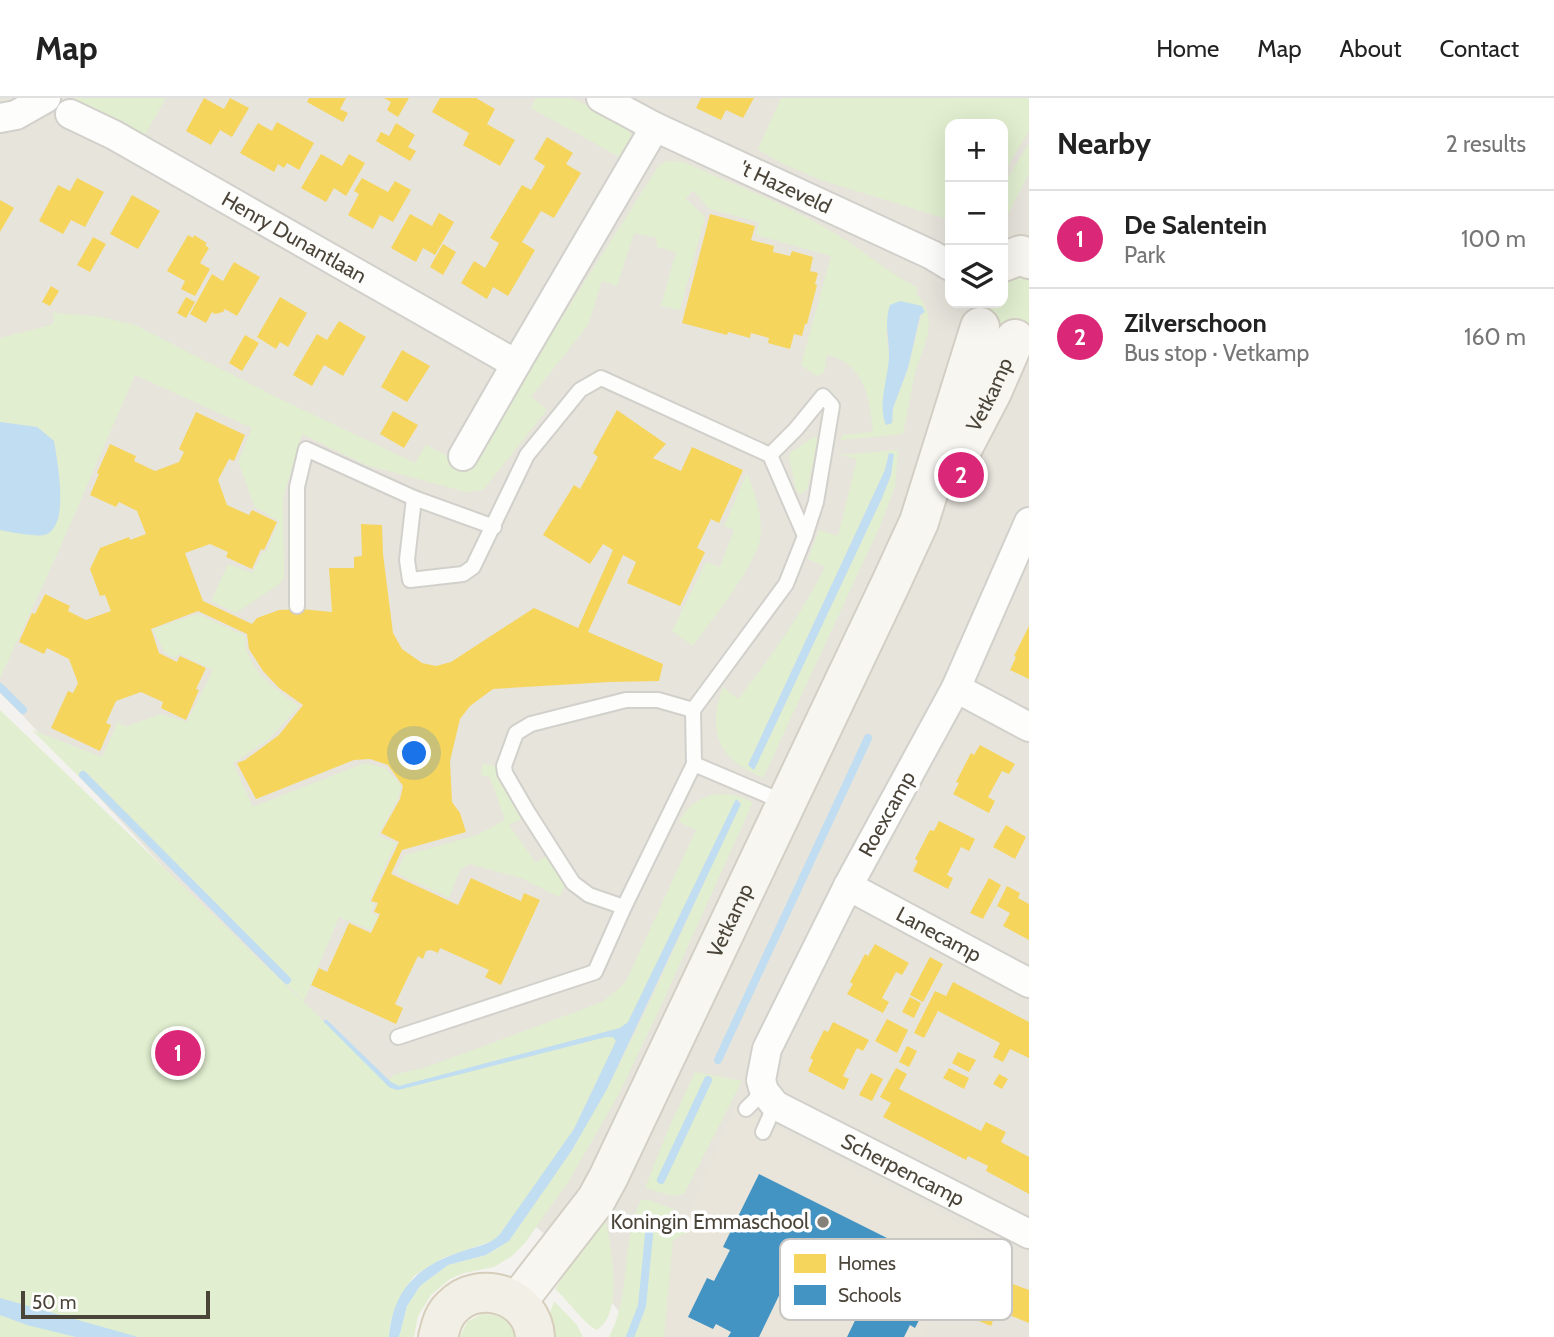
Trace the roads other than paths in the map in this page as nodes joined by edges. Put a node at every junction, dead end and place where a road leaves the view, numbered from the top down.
1 (46, 98) edge
2 (615, 101) edge
3 (70, 114) dead end
4 (0, 118) edge
5 (655, 127) junction
6 (945, 264) edge
7 (999, 327) edge
8 (516, 364) junction
9 (770, 454) junction
10 (463, 456) dead end
11 (414, 498) junction
12 (1029, 522) edge
13 (494, 527) junction
14 (805, 536) junction
15 (298, 606) dead end
16 (956, 688) junction
17 (693, 710) junction
18 (1029, 727) edge
19 (694, 764) junction
20 (786, 803) junction
21 (848, 886) junction
22 (624, 907) junction
23 (1029, 983) edge
24 (398, 1037) dead end
25 (761, 1102) junction
26 (763, 1132) dead end
27 (1029, 1234) edge
28 (517, 1302) junction
29 (438, 1337) edge
30 (535, 1337) edge

1 - 4 street
2 - 5 street, 't Hazeveld
3 - 8 street, Henry Dunantlaan
5 - 6 street, 't Hazeveld
5 - 8 street
7 - 20 street, Vetkamp
8 - 10 street
9 - 13 lane
9 - 14 lane
9 - 14 lane
11 - 13 lane
11 - 13 lane
11 - 15 lane
12 - 16 street, Roexcamp
14 - 17 lane
16 - 18 street
16 - 21 street, Roexcamp
17 - 19 lane
17 - 22 lane
19 - 20 lane
19 - 22 lane
20 - 28 street, Vetkamp
21 - 23 street, Lanecamp
21 - 25 street, Roexcamp
22 - 24 lane
25 - 26 lane
25 - 27 street, Scherpencamp
28 - 29 main road
28 - 30 main road

